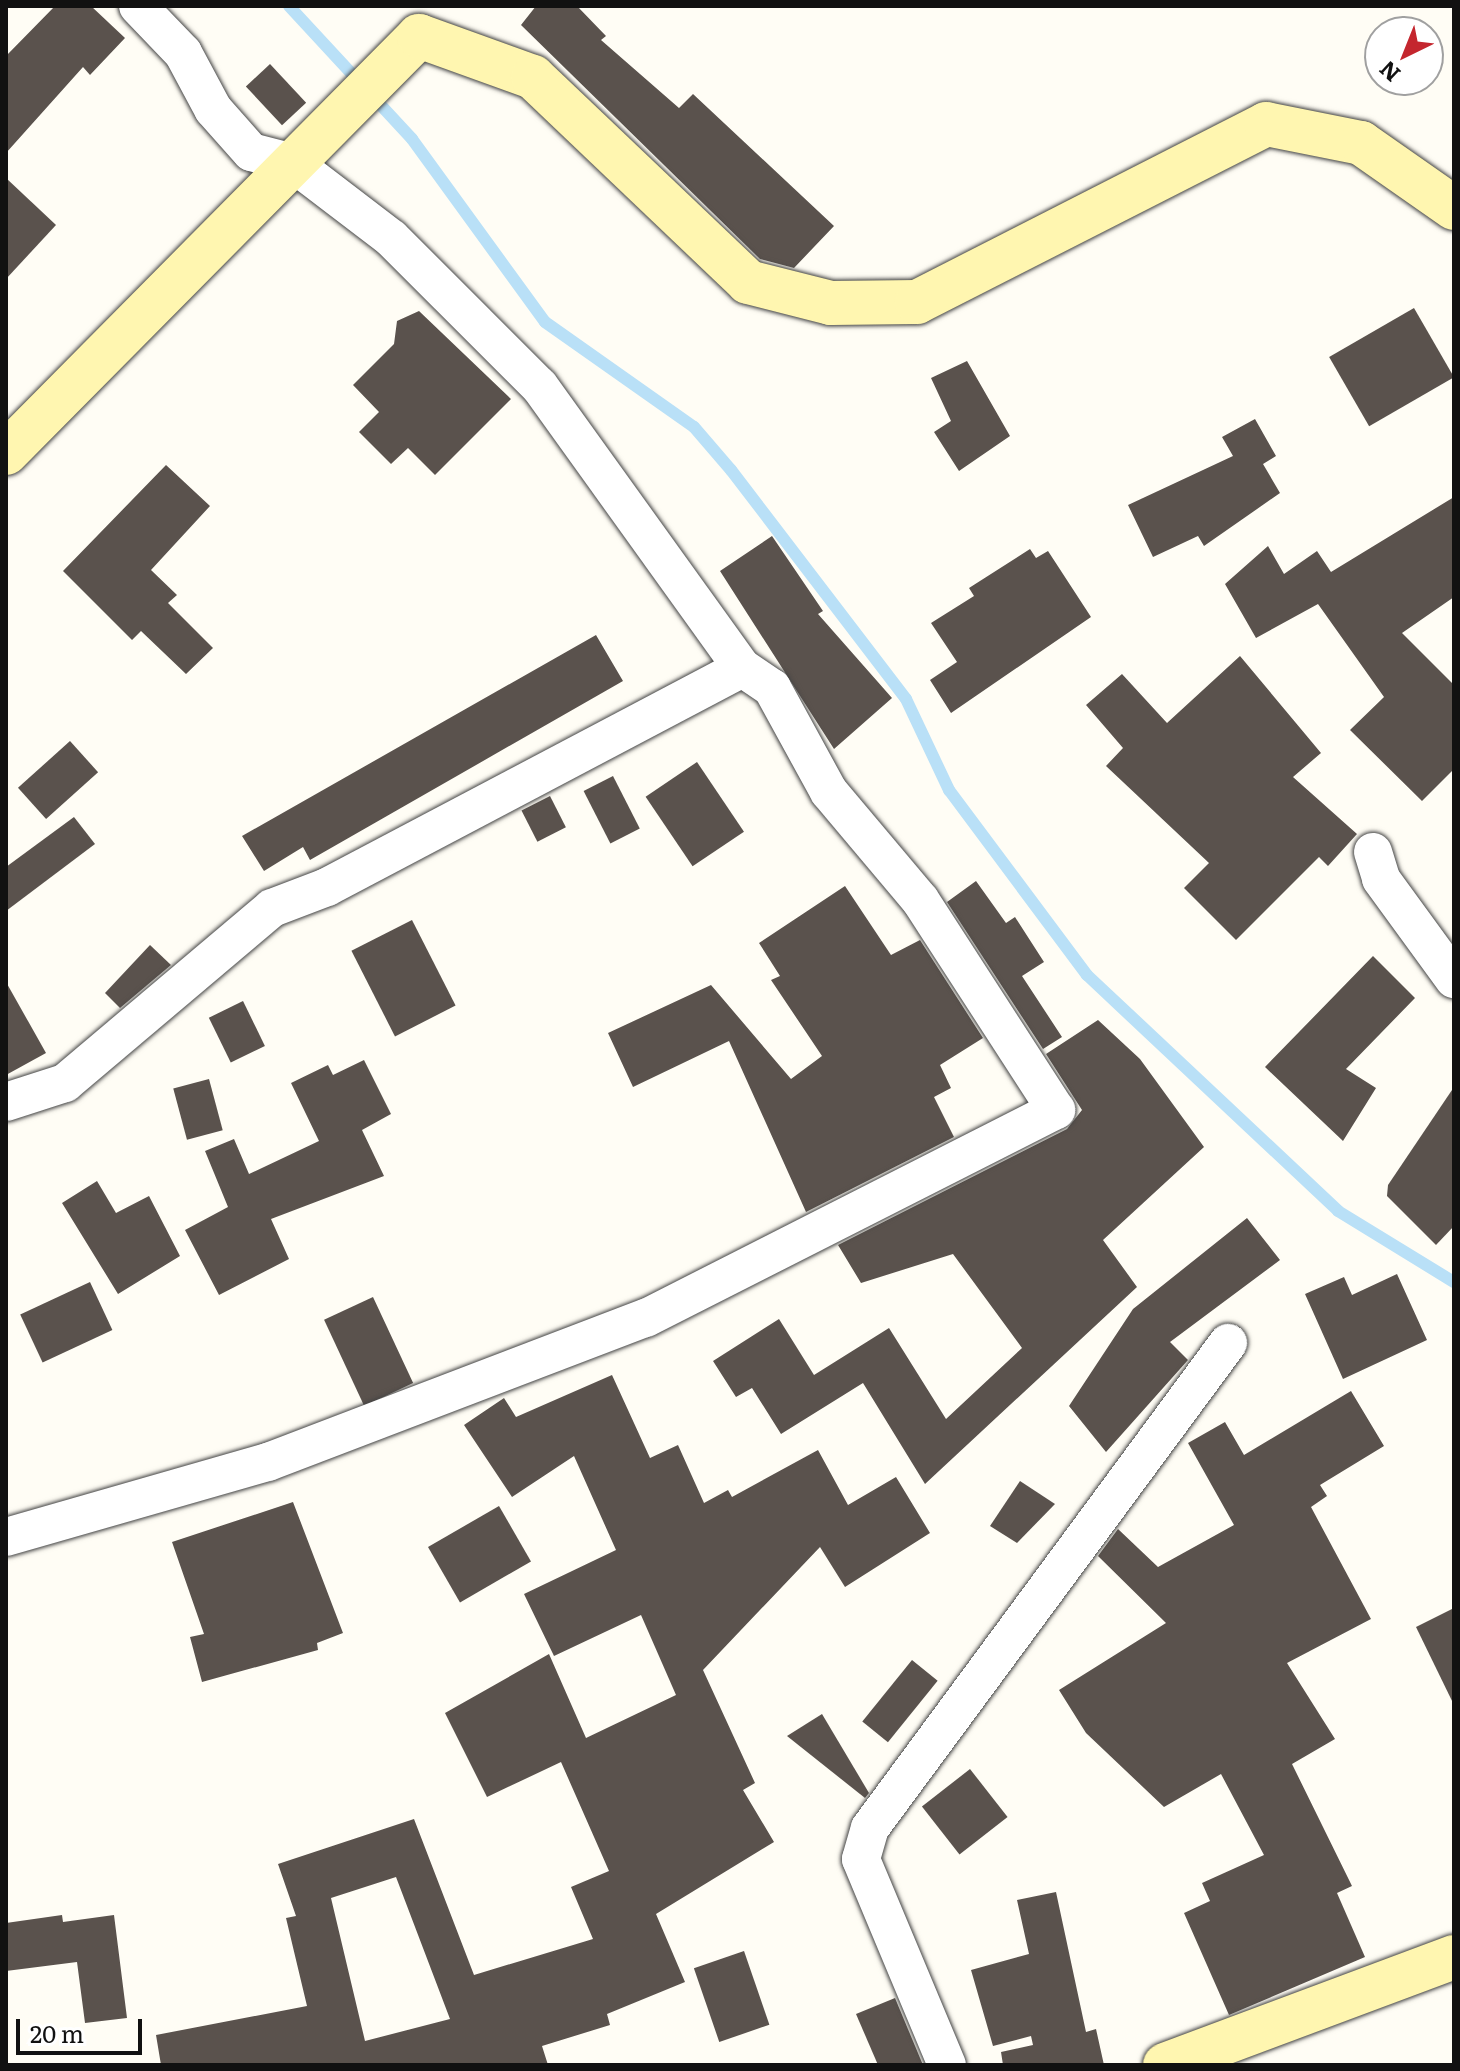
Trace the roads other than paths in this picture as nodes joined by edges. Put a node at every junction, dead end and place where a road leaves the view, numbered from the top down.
1 (138, 6) edge
2 (301, 153) junction
3 (1454, 208) edge
4 (6, 453) edge
5 (742, 668) junction
6 (1373, 852) dead end
7 (1454, 979) edge
8 (6, 1102) edge
9 (1228, 1343) dead end
10 (6, 1537) edge
11 (1454, 1957) edge
12 (947, 2065) edge
13 (1165, 2065) edge

1 - 2 street
2 - 3 street
2 - 4 street
2 - 5 street
5 - 8 street
5 - 10 street
6 - 7 street
9 - 12 street
11 - 13 street

